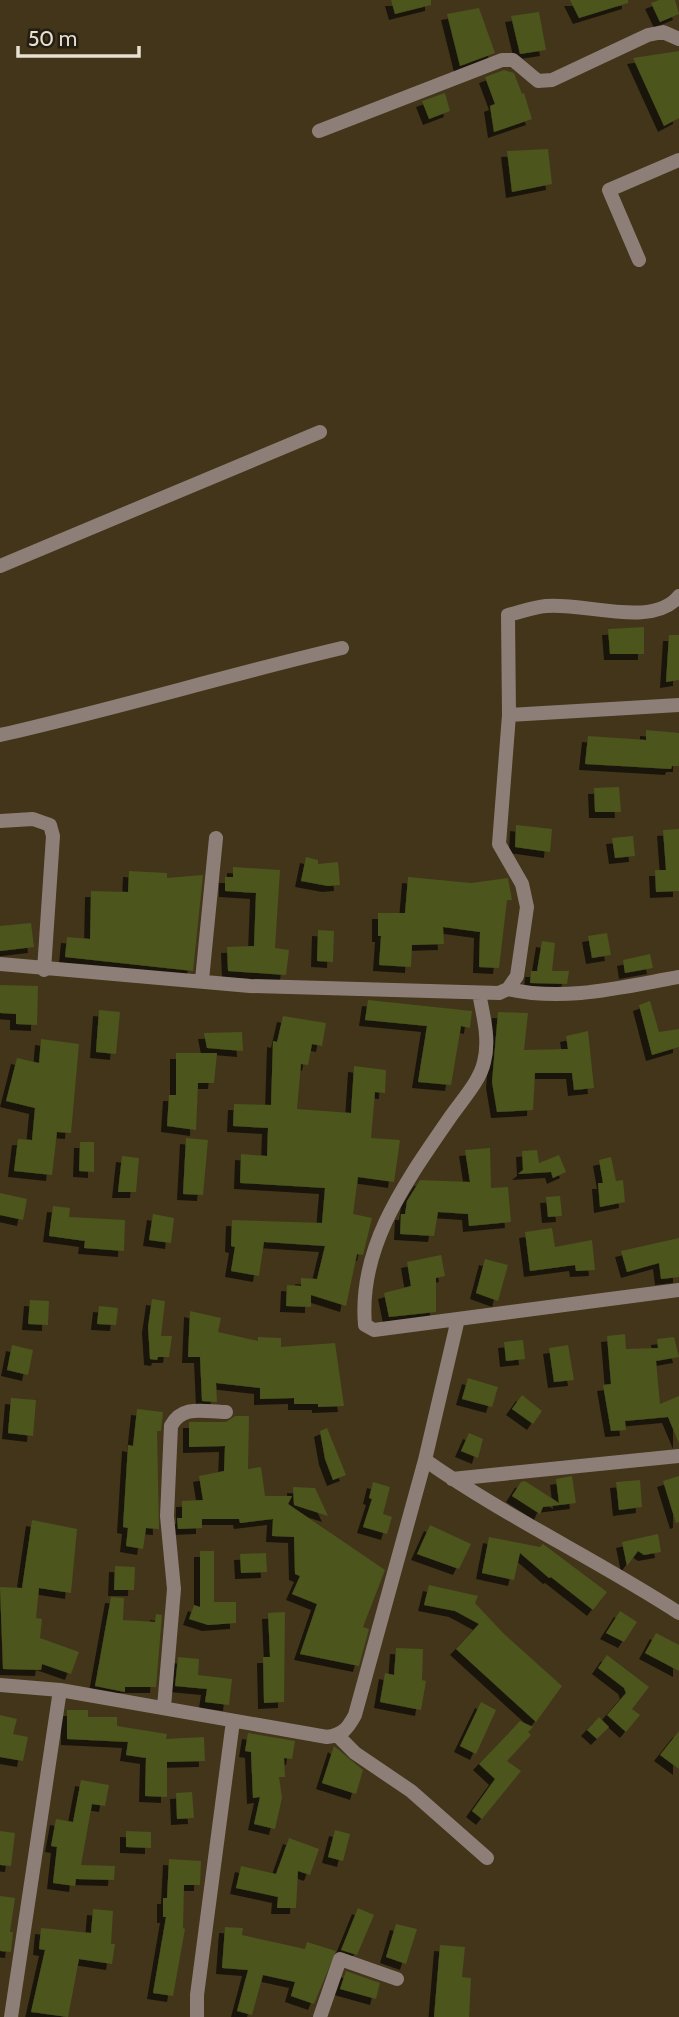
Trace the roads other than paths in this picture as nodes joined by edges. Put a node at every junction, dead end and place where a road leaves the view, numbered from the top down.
1 (679, 39) edge
2 (319, 131) dead end
3 (679, 160) edge
4 (639, 260) dead end
5 (320, 432) dead end
6 (0, 566) edge
7 (679, 596) edge
8 (342, 648) dead end
9 (679, 705) edge
10 (509, 715) junction
11 (0, 735) edge
12 (0, 821) edge
13 (216, 838) dead end
14 (0, 964) edge
15 (44, 970) junction
16 (679, 977) edge
17 (202, 980) junction
18 (508, 989) junction
19 (479, 993) junction
20 (679, 1290) edge
21 (458, 1319) junction
22 (226, 1412) dead end
23 (679, 1456) edge
24 (425, 1460) junction
25 (452, 1479) junction
26 (679, 1600) edge
27 (660, 1602) junction
28 (679, 1613) edge
29 (0, 1685) edge
30 (60, 1690) junction
31 (164, 1707) junction
32 (233, 1721) junction
33 (338, 1736) junction
34 (487, 1858) dead end
35 (397, 1979) dead end
36 (11, 2017) edge
37 (197, 2017) edge
38 (320, 2017) edge

1 - 2 street
3 - 4 street
5 - 6 street
7 - 10 street
8 - 11 street
9 - 10 street
10 - 18 street
12 - 15 street
13 - 17 street
14 - 15 street
15 - 17 street
16 - 18 street
17 - 19 street
18 - 19 street
19 - 21 street
20 - 21 street
21 - 24 street
22 - 31 street
23 - 25 street
24 - 25 street
24 - 33 street
25 - 27 street
26 - 27 street
27 - 28 street
29 - 30 street
30 - 31 street
30 - 36 street
31 - 32 street
32 - 33 street
32 - 37 street
33 - 34 street
35 - 38 street

